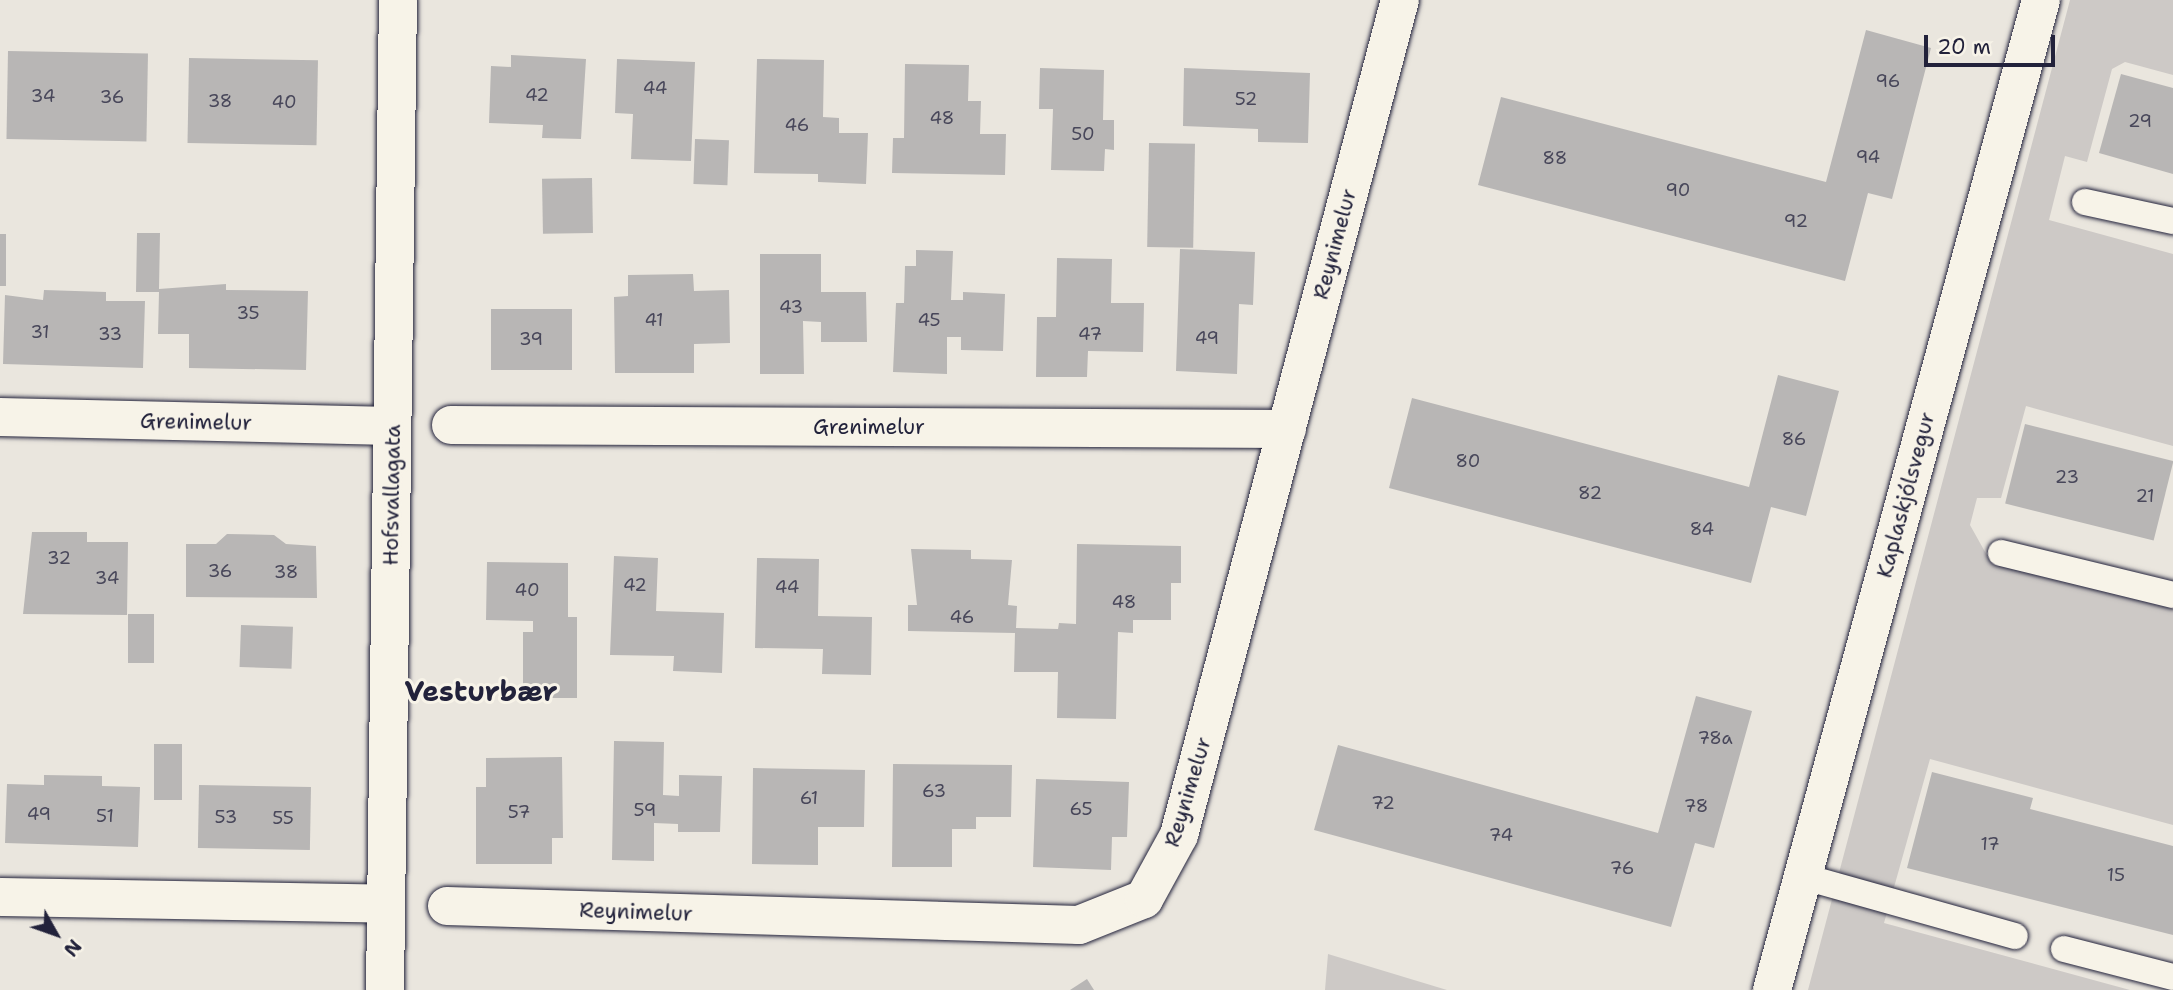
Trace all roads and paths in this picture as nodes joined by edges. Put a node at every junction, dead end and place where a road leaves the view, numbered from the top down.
1 (398, 0) edge
2 (1400, 0) edge
3 (2041, 0) edge
4 (2085, 202) dead end
5 (2173, 221) edge
6 (0, 417) edge
7 (451, 425) dead end
8 (393, 426) junction
9 (1287, 429) junction
10 (2001, 553) dead end
11 (2173, 595) edge
12 (1801, 876) junction
13 (0, 897) edge
14 (386, 904) junction
15 (447, 906) dead end
16 (2015, 936) dead end
17 (2064, 949) dead end
18 (2173, 977) edge
19 (385, 990) edge
20 (1772, 990) edge

1 - 8 street, Hofsvallagata
2 - 9 street, Reynimelur
3 - 12 street, Kaplaskjólsvegur
4 - 5 lane
6 - 8 street, Grenimelur
7 - 9 street, Grenimelur
8 - 14 street, Hofsvallagata
9 - 15 street, Reynimelur
10 - 11 lane
12 - 16 lane
12 - 20 street, Kaplaskjólsvegur
13 - 14 street
14 - 19 street, Hofsvallagata
17 - 18 lane

